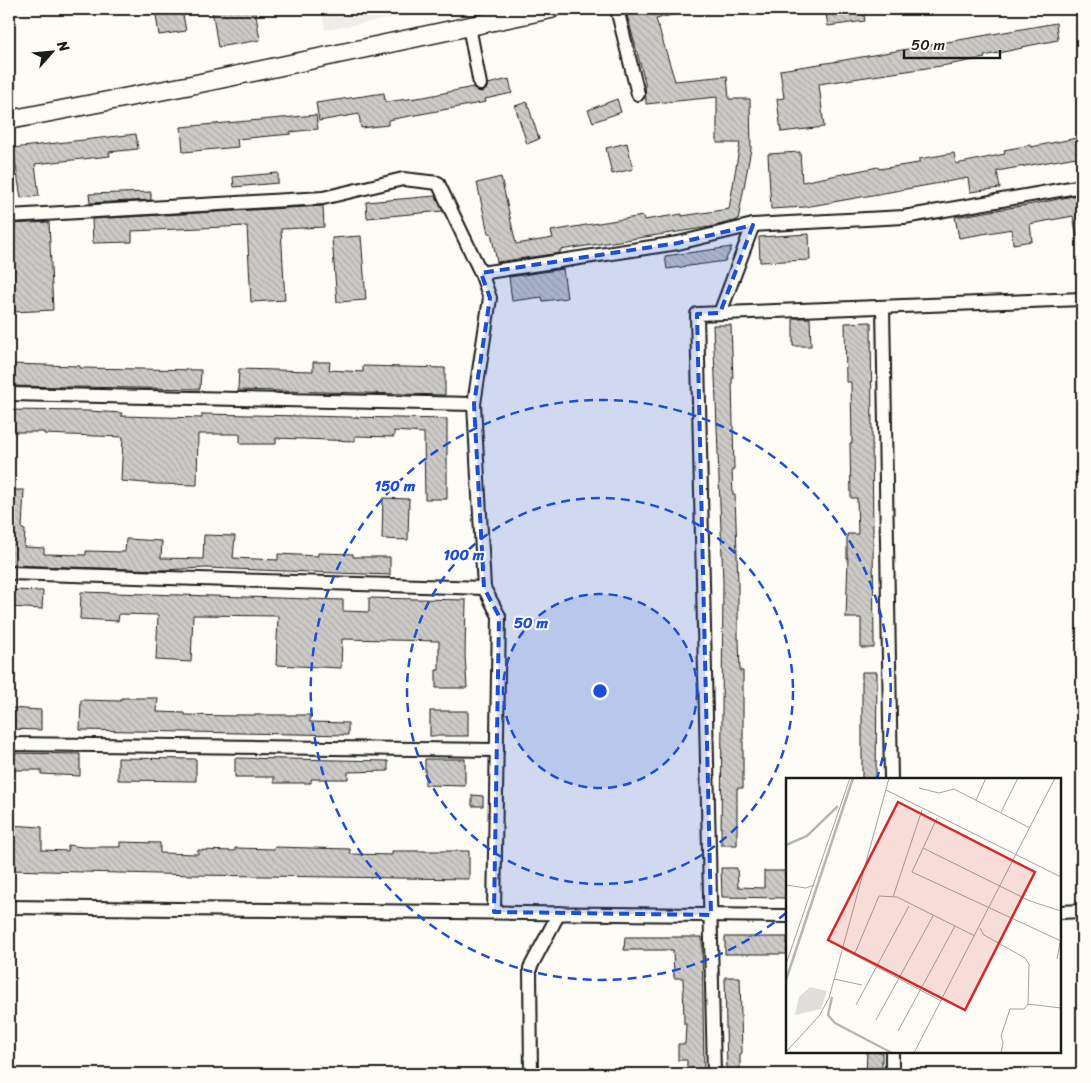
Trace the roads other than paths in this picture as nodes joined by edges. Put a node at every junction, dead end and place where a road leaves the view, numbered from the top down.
1 (551, 9) edge
2 (617, 9) edge
3 (469, 26) junction
4 (480, 84) dead end
5 (638, 94) dead end
6 (9, 120) edge
7 (1082, 186) edge
8 (9, 216) edge
9 (753, 225) junction
10 (481, 273) junction
11 (1082, 299) edge
12 (883, 306) junction
13 (720, 313) junction
14 (9, 394) edge
15 (474, 404) junction
16 (9, 573) edge
17 (484, 588) junction
18 (9, 744) edge
19 (497, 750) junction
20 (891, 778) edge
21 (9, 907) edge
22 (1082, 911) edge
23 (494, 912) junction
24 (1061, 912) edge
25 (559, 913) junction
26 (711, 915) junction
27 (786, 916) edge
28 (892, 1053) edge
29 (531, 1074) edge
30 (714, 1074) edge
31 (892, 1074) edge

1 - 3 main road
2 - 5 street
3 - 4 street
3 - 6 main road
7 - 9 street
8 - 10 street
9 - 10 street
9 - 13 street
10 - 15 street
11 - 12 street
12 - 13 street
12 - 20 street
13 - 26 street
14 - 15 street
15 - 17 street
16 - 17 street
17 - 19 street
18 - 19 street
19 - 23 street
21 - 23 street
22 - 24 street
23 - 25 street
25 - 26 street
25 - 29 street
26 - 27 street
26 - 30 street
28 - 31 street

